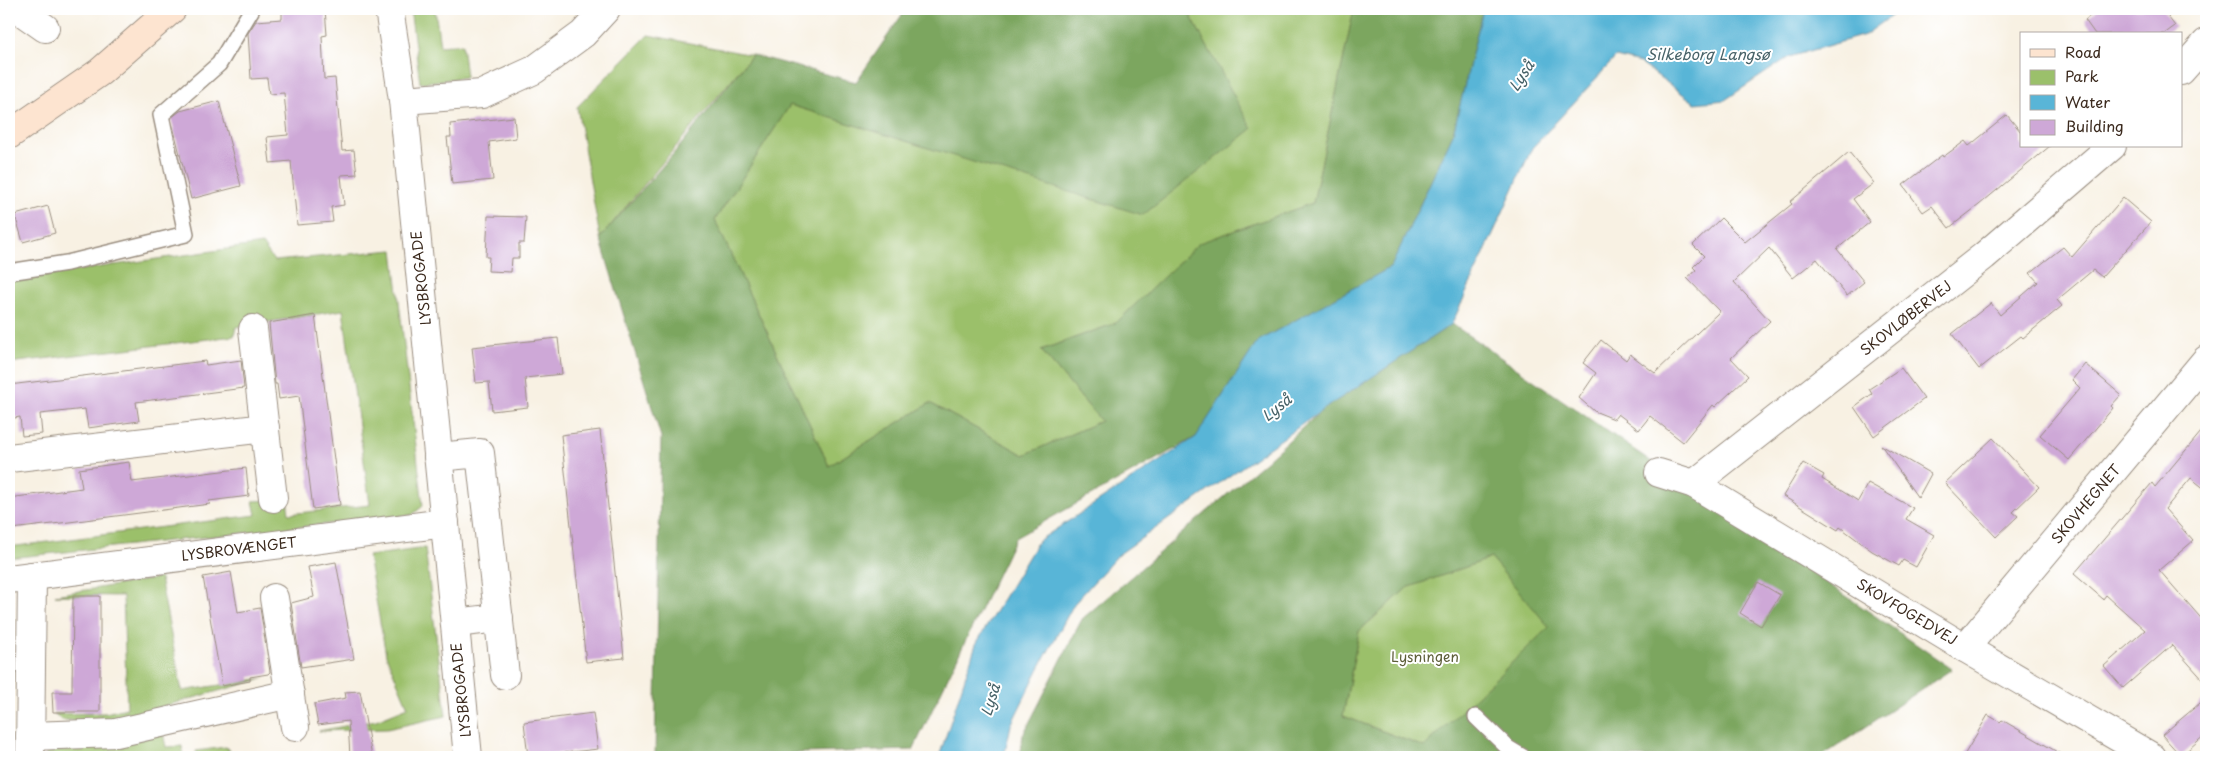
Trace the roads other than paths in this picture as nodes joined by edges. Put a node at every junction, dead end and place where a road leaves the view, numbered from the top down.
1 (20, 9) edge
2 (172, 9) edge
3 (252, 9) edge
4 (389, 9) edge
5 (606, 9) edge
6 (44, 28) dead end
7 (2206, 43) edge
8 (2182, 70) edge
9 (403, 100) junction
10 (9, 135) edge
11 (2110, 148) edge
12 (9, 272) edge
13 (253, 329) dead end
14 (2206, 360) edge
15 (265, 428) junction
16 (438, 457) junction
17 (9, 458) edge
18 (1659, 473) dead end
19 (1694, 484) junction
20 (273, 498) dead end
21 (445, 523) junction
22 (20, 577) edge
23 (274, 598) dead end
24 (499, 618) junction
25 (455, 623) junction
26 (1965, 648) junction
27 (505, 674) dead end
28 (290, 694) junction
29 (1476, 717) dead end
30 (295, 727) dead end
31 (30, 746) edge
32 (468, 757) edge
33 (1523, 757) edge
34 (2152, 757) edge

1 - 6 street
2 - 10 main road
3 - 12 lane
4 - 9 street, LYSBROGADE
5 - 9 street
7 - 8 street
9 - 16 street, LYSBROGADE
11 - 19 street, SKOVLØBERVEJ
13 - 15 street
14 - 26 street, SKOVHEGNET
15 - 17 street
15 - 20 street
16 - 21 street, LYSBROGADE
16 - 24 street
18 - 19 street, SKOVFOGEDVEJ
19 - 26 street, SKOVFOGEDVEJ
21 - 22 street, LYSBROVÆNGET
21 - 25 street, LYSBROGADE
22 - 31 street, LYSBROVÆNGET
23 - 28 street
24 - 25 street, LYSBROGADE
24 - 27 street
25 - 32 street, LYSBROGADE
26 - 34 street, SKOVFOGEDVEJ
28 - 30 street
28 - 31 street, LYSBROVÆNGET
29 - 33 lane

